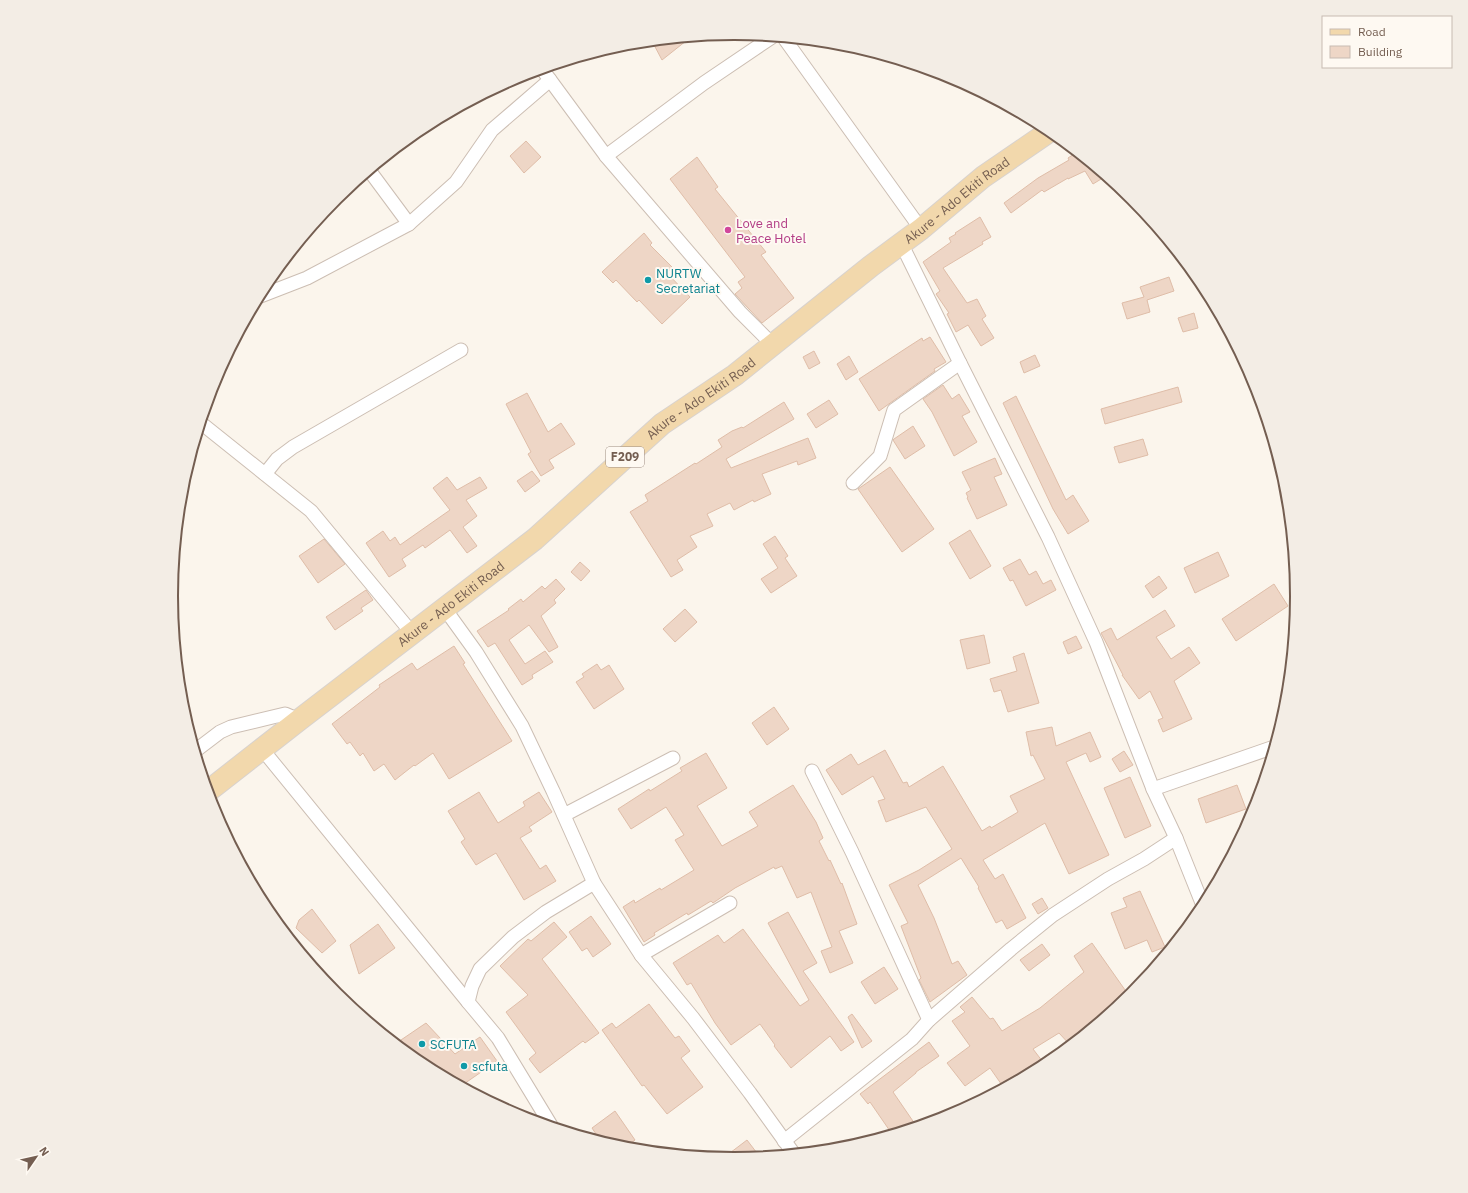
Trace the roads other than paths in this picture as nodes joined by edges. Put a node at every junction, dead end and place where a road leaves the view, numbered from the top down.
1 (766, 41) edge
2 (788, 43) edge
3 (545, 73) edge
4 (550, 80) junction
5 (1044, 134) edge
6 (606, 156) junction
7 (372, 174) edge
8 (409, 224) junction
9 (921, 229) junction
10 (901, 243) junction
11 (267, 294) edge
12 (772, 344) junction
13 (461, 350) dead end
14 (960, 363) junction
15 (204, 426) edge
16 (265, 474) junction
17 (853, 483) dead end
18 (444, 609) junction
19 (412, 633) junction
20 (299, 720) junction
21 (198, 748) edge
22 (262, 749) junction
23 (1270, 749) edge
24 (673, 758) dead end
25 (812, 771) dead end
26 (212, 788) edge
27 (1153, 789) junction
28 (564, 815) junction
29 (1176, 838) junction
30 (594, 883) junction
31 (1201, 900) edge
32 (730, 904) dead end
33 (641, 955) junction
34 (468, 1002) junction
35 (929, 1020) junction
36 (548, 1121) edge
37 (784, 1141) junction
38 (791, 1150) edge

1 - 6 street
2 - 9 street
3 - 4 street
4 - 6 street
4 - 8 street
5 - 9 main road, Akure - Ado Ekiti Road / F209
6 - 12 street
7 - 8 street
8 - 11 street
9 - 10 main road, Akure - Ado Ekiti Road / F209
10 - 12 main road, Akure - Ado Ekiti Road / F209
10 - 14 street
12 - 18 main road, Akure - Ado Ekiti Road / F209
13 - 16 street
14 - 17 street
14 - 27 street
15 - 16 street
16 - 19 street
18 - 19 main road, Akure - Ado Ekiti Road / F209
18 - 28 street
19 - 20 main road, Akure - Ado Ekiti Road / F209
20 - 21 street
20 - 22 main road, Akure - Ado Ekiti Road / F209
22 - 26 main road, Akure - Ado Ekiti Road / F209
22 - 34 street
23 - 27 street
24 - 28 street
25 - 35 street
27 - 29 street
28 - 30 street
29 - 31 street
29 - 35 street
30 - 33 street
30 - 34 street
32 - 33 street
33 - 37 street
34 - 36 street
35 - 37 street
37 - 38 street

